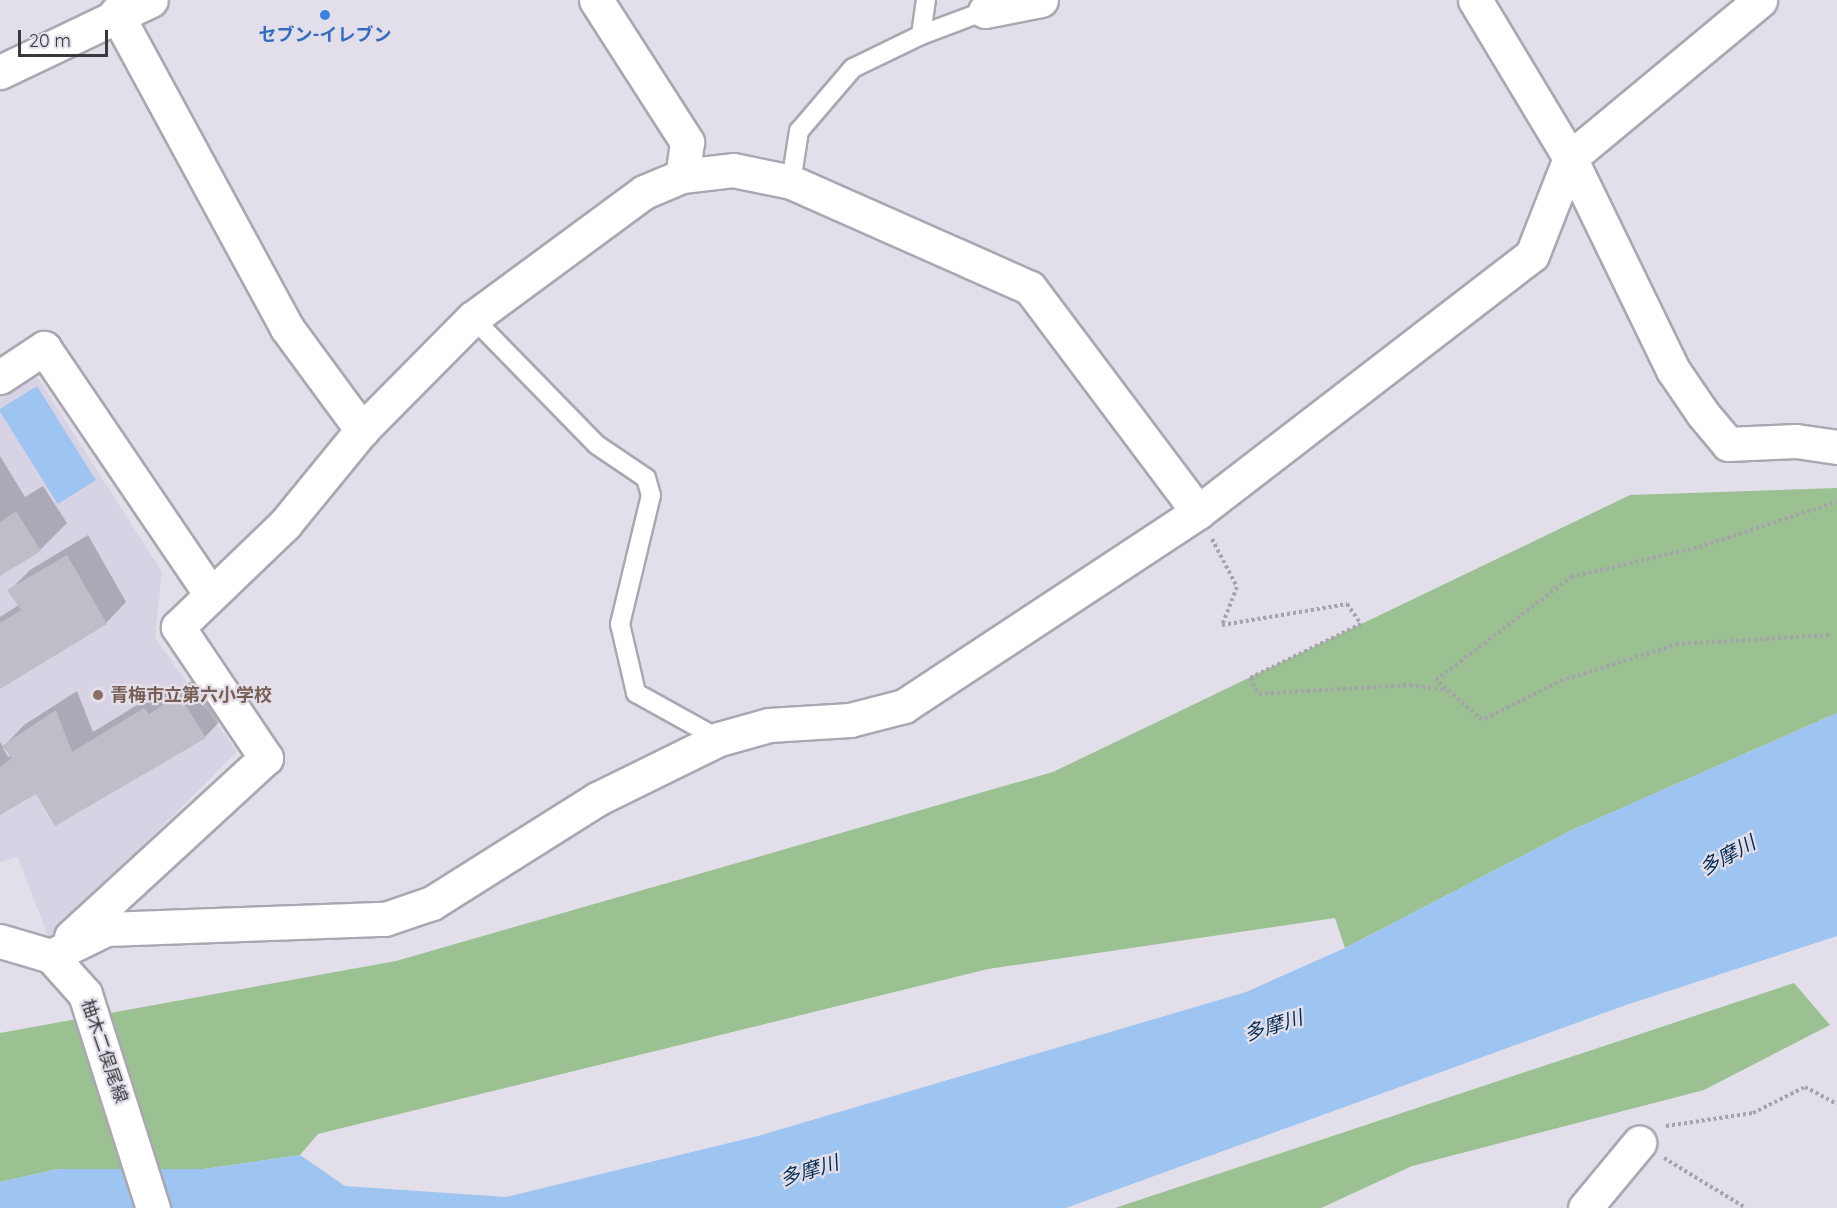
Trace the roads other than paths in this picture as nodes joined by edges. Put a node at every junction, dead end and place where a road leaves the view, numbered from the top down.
1 (151, 0) edge
2 (596, 0) edge
3 (926, 0) edge
4 (1041, 0) edge
5 (1475, 0) edge
6 (1760, 0) edge
7 (985, 11) joint
8 (116, 13) junction
9 (921, 35) junction
10 (0, 72) edge
11 (1570, 158) junction
12 (682, 176) junction
13 (791, 182) junction
14 (473, 318) junction
15 (0, 377) edge
16 (362, 430) junction
17 (1837, 447) edge
18 (1198, 512) junction
19 (212, 595) junction
20 (719, 739) junction
21 (0, 940) edge
22 (51, 956) junction
23 (1639, 1143) road end
24 (153, 1208) edge
25 (1585, 1208) edge

1 - 8 main road
2 - 12 main road
3 - 9 lane
4 - 7 main road
5 - 11 main road
6 - 11 main road
7 - 9 lane
8 - 10 main road
8 - 16 main road
9 - 13 lane
11 - 17 main road
11 - 18 main road
12 - 13 main road
12 - 14 main road
13 - 18 main road
14 - 16 main road
14 - 20 lane
15 - 19 main road
16 - 19 main road
18 - 20 main road
19 - 22 main road
20 - 22 main road
21 - 22 main road, 柚木二俣尾線
22 - 24 main road, 柚木二俣尾線
23 - 25 main road

